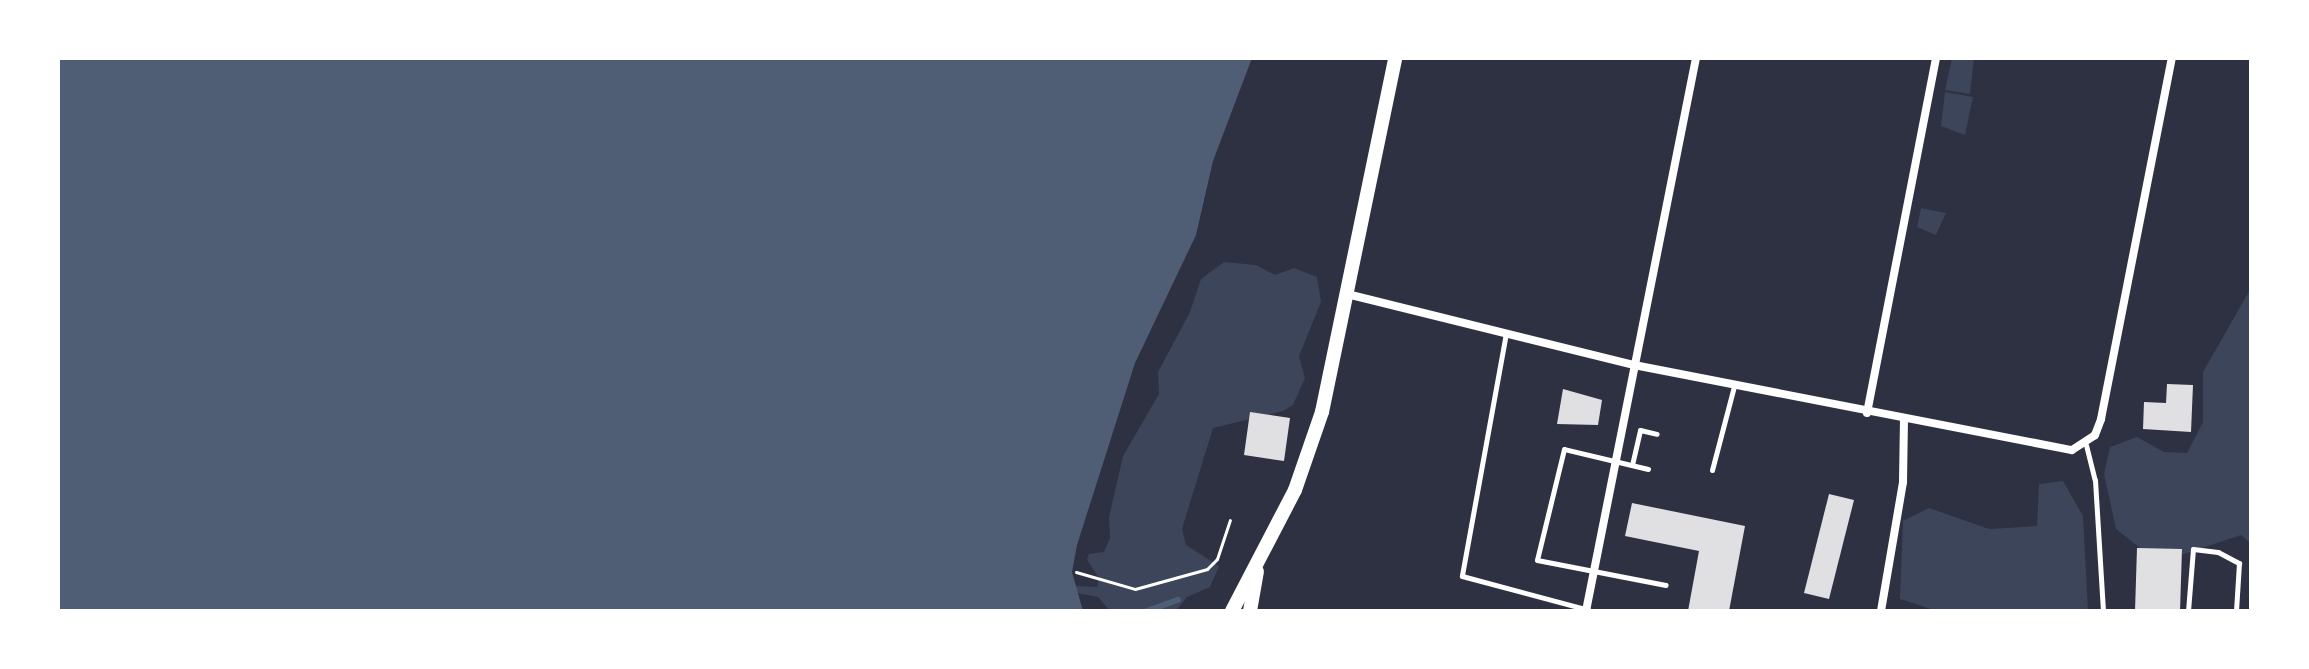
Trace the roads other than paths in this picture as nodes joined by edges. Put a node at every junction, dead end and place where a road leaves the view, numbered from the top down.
1 (1395, 58) edge
2 (1696, 58) edge
3 (1936, 58) edge
4 (2172, 58) edge
5 (1347, 294) junction
6 (1506, 332) junction
7 (1634, 365) junction
8 (1734, 386) junction
9 (1867, 413) junction
10 (1904, 420) junction
11 (1657, 434) dead end
12 (2086, 445) junction
13 (1613, 461) junction
14 (1632, 465) junction
15 (1648, 469) dead end
16 (1712, 470) dead end
17 (1260, 554) junction
18 (1593, 574) junction
19 (1666, 585) dead end
20 (1587, 610) edge
21 (1884, 610) edge
22 (1232, 611) edge
23 (1250, 611) edge
24 (2103, 611) edge
25 (2188, 611) edge
26 (2236, 611) edge

1 - 5 main road
2 - 7 street
3 - 9 street
4 - 12 street
5 - 6 street
5 - 17 main road
6 - 7 street
6 - 20 lane
7 - 8 street
7 - 13 street
8 - 9 street
8 - 16 lane
9 - 10 street
10 - 12 street
10 - 21 street
11 - 14 lane
12 - 24 lane
13 - 14 lane
13 - 18 street
13 - 18 lane
14 - 15 lane
17 - 22 main road
17 - 23 main road
18 - 19 lane
18 - 20 street
25 - 26 lane

